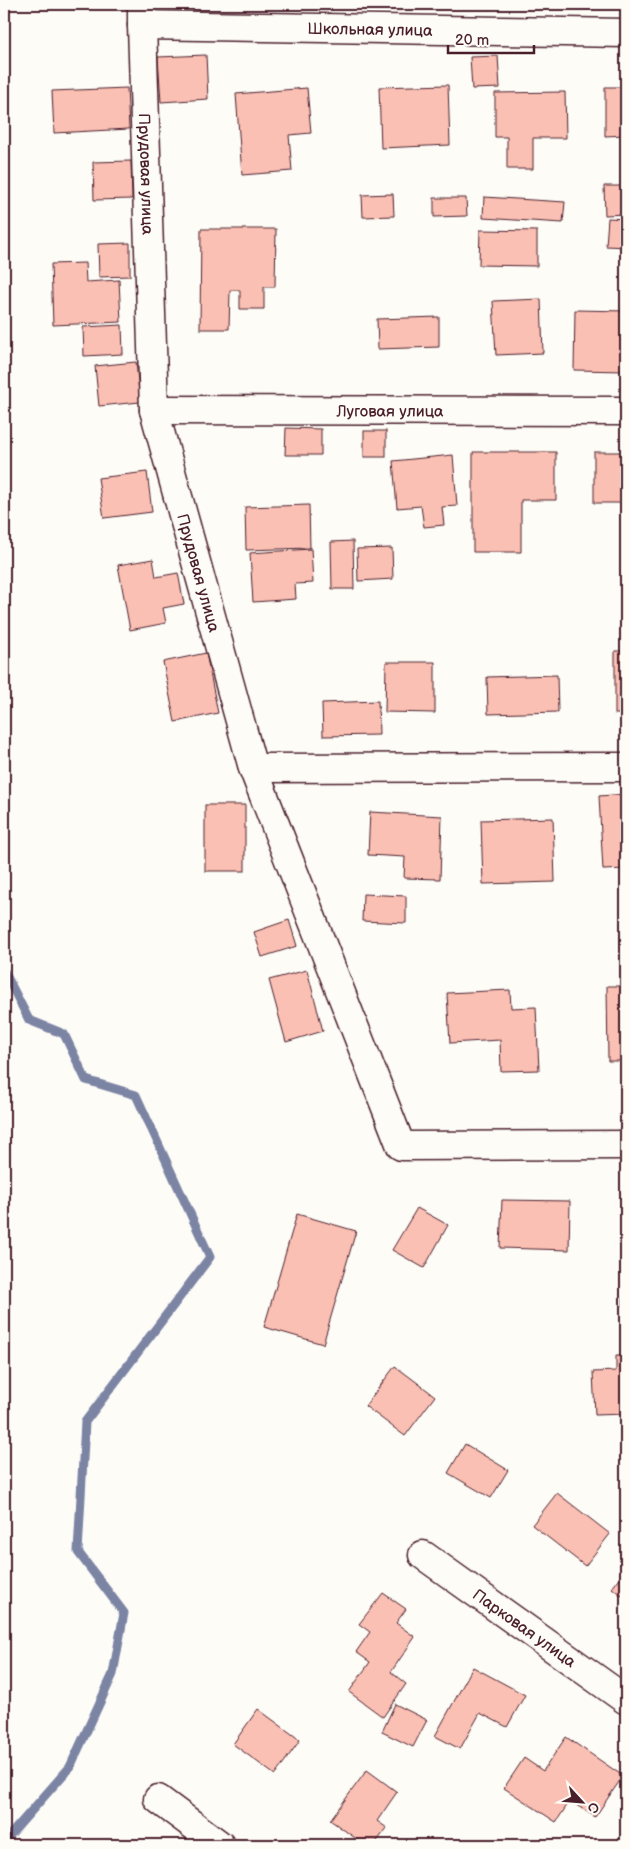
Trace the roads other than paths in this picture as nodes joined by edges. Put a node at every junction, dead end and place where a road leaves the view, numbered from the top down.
1 (142, 15) edge
2 (626, 33) edge
3 (154, 410) junction
4 (626, 411) edge
5 (626, 767) edge
6 (253, 768) junction
7 (626, 1145) edge
8 (423, 1555) dead end
9 (626, 1700) edge
10 (158, 1798) dead end
11 (220, 1845) edge

1 - 2 street, Школьная улица
1 - 3 street, Прудовая улица
3 - 4 street, Луговая улица
3 - 6 street, Прудовая улица
5 - 6 street
6 - 7 street, Прудовая улица
8 - 9 street, Парковая улица
10 - 11 street

